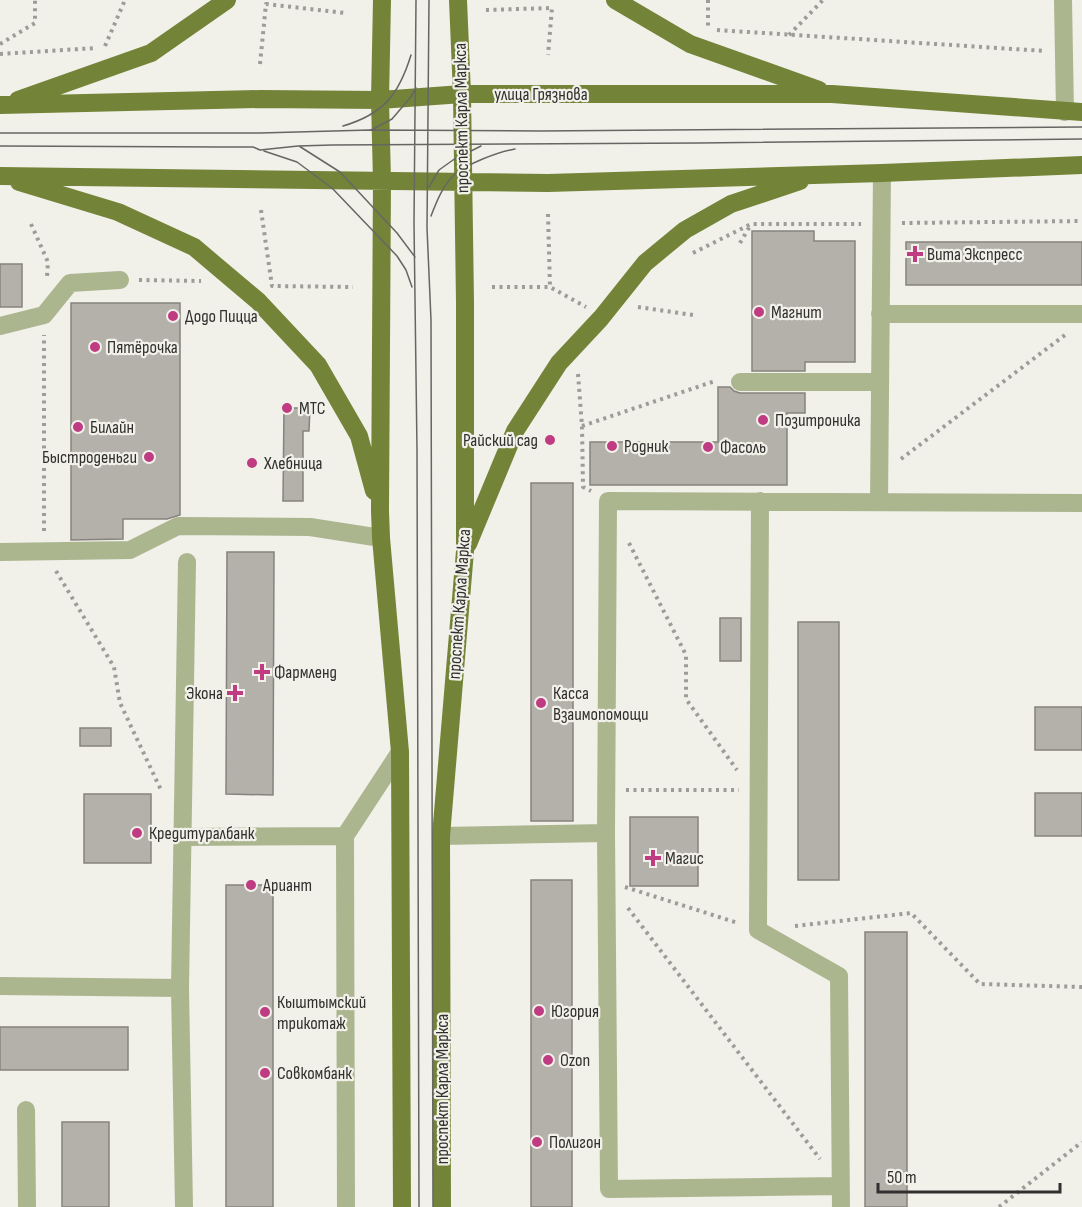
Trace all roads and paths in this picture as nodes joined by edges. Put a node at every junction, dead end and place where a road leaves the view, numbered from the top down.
1 (35, 0) edge
2 (125, 0) edge
3 (227, 0) edge
4 (382, 0) edge
5 (459, 0) edge
6 (615, 0) edge
7 (708, 0) edge
8 (823, 0) edge
9 (1063, 0) edge
10 (486, 10) dead end
11 (345, 13) dead end
12 (789, 35) junction
13 (0, 44) edge
14 (1064, 52) junction
15 (0, 54) edge
16 (548, 55) dead end
17 (260, 64) dead end
18 (462, 94) junction
19 (832, 94) junction
20 (380, 100) junction
21 (1, 105) edge
22 (1073, 112) edge
23 (1082, 165) edge
24 (882, 174) junction
25 (819, 175) junction
26 (0, 176) edge
27 (382, 181) junction
28 (463, 182) junction
29 (261, 210) dead end
30 (548, 214) dead end
31 (1082, 221) edge
32 (751, 224) junction
33 (882, 224) junction
34 (740, 243) dead end
35 (684, 258) dead end
36 (120, 280) joint
37 (204, 281) dead end
38 (550, 286) junction
39 (353, 287) dead end
40 (492, 287) dead end
41 (643, 297) dead end
42 (589, 309) dead end
43 (880, 314) junction
44 (693, 315) dead end
45 (1077, 321) edge
46 (0, 326) edge
47 (572, 380) dead end
48 (715, 381) dead end
49 (740, 381) dead end
50 (879, 382) junction
51 (582, 426) junction
52 (879, 476) junction
53 (608, 501) junction
54 (760, 501) junction
55 (879, 502) junction
56 (1082, 503) edge
57 (380, 512) junction
58 (381, 538) junction
59 (629, 542) dead end
60 (465, 551) junction
61 (0, 552) edge
62 (187, 562) dead end
63 (400, 752) junction
64 (738, 772) dead end
65 (607, 790) junction
66 (758, 804) junction
67 (606, 833) junction
68 (345, 836) junction
69 (441, 836) junction
70 (184, 837) junction
71 (607, 881) junction
72 (793, 926) dead end
73 (758, 930) junction
74 (0, 986) edge
75 (1082, 987) edge
76 (180, 988) junction
77 (26, 1110) dead end
78 (1082, 1142) edge
79 (840, 1186) junction
80 (27, 1207) edge
81 (183, 1207) edge
82 (346, 1207) edge
83 (402, 1207) edge
84 (442, 1207) edge
85 (841, 1207) edge
86 (999, 1207) edge

1 - 13 path
2 - 15 path
3 - 21 main road
4 - 20 main road
5 - 18 main road, проспект Карла Маркса
6 - 19 main road
7 - 12 path
8 - 12 path
9 - 14 lane
10 - 16 path
11 - 17 path
12 - 14 path
14 - 22 lane
18 - 19 main road, улица Грязнова
18 - 20 main road, улица Грязнова
18 - 28 main road, проспект Карла Маркса
19 - 22 main road, улица Грязнова
20 - 21 main road, улица Грязнова
20 - 27 main road
23 - 24 main road
24 - 25 main road
24 - 33 lane
25 - 28 main road
25 - 60 main road
26 - 27 main road
26 - 57 main road
27 - 28 main road
27 - 57 main road
28 - 60 main road, проспект Карла Маркса
29 - 39 path
30 - 38 path
31 - 33 path
32 - 33 path
32 - 34 path
32 - 35 path
33 - 43 lane
36 - 37 path
36 - 46 lane
38 - 40 path
38 - 42 path
41 - 44 path
43 - 45 lane
43 - 50 lane
45 - 52 path
47 - 51 path
48 - 51 path
49 - 50 lane
50 - 52 lane
51 - 53 path
52 - 55 lane
53 - 54 lane
53 - 65 lane
54 - 55 lane
54 - 66 lane
55 - 56 lane
57 - 58 main road
58 - 61 lane
58 - 63 main road
59 - 64 path
60 - 69 main road, проспект Карла Маркса
62 - 70 lane
63 - 68 lane
63 - 83 main road
65 - 66 path
65 - 67 lane
66 - 73 lane
67 - 69 lane
67 - 71 lane
68 - 70 lane
68 - 82 lane
69 - 84 main road, проспект Карла Маркса
70 - 76 lane
71 - 73 path
71 - 79 path
71 - 79 lane
72 - 75 path
73 - 79 lane
74 - 76 lane
76 - 81 lane
77 - 80 lane
78 - 86 path
79 - 85 lane

